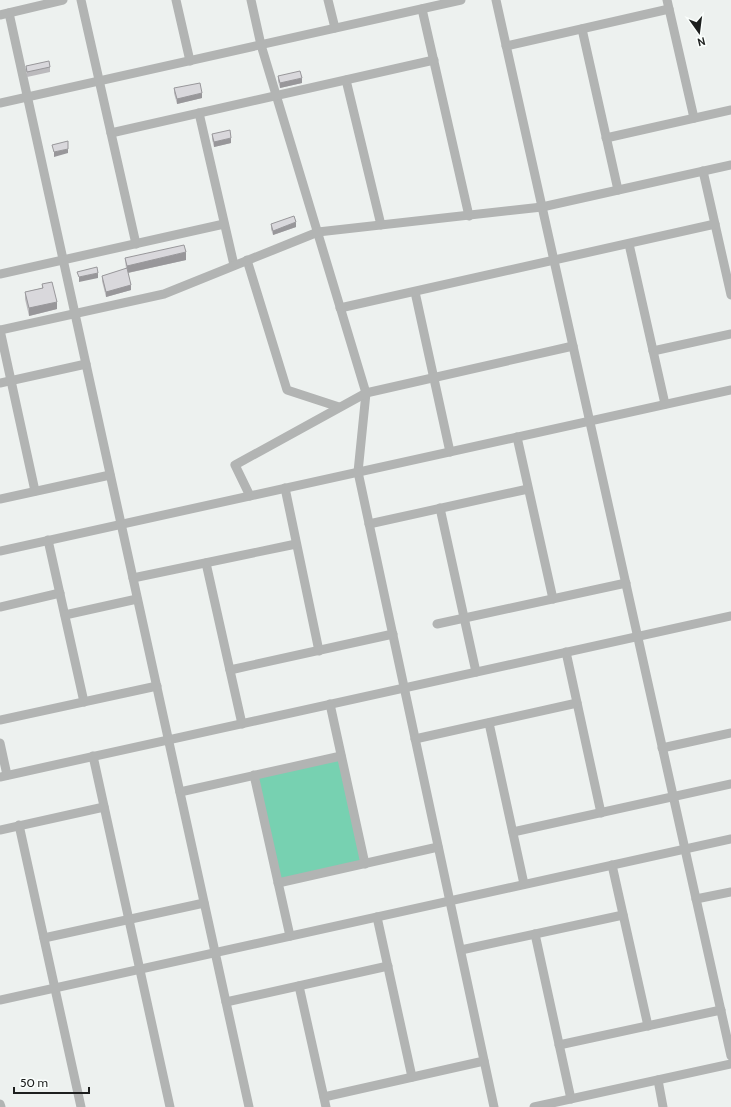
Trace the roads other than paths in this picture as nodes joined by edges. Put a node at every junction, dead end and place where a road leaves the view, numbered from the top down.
1 (63, 0) edge
2 (81, 0) edge
3 (176, 0) edge
4 (251, 0) edge
5 (328, 0) edge
6 (461, 0) edge
7 (496, 0) edge
8 (668, 5) edge
9 (422, 9) junction
10 (4, 14) edge
11 (335, 28) junction
12 (582, 29) junction
13 (261, 45) junction
14 (506, 46) junction
15 (434, 60) junction
16 (190, 61) junction
17 (346, 80) junction
18 (99, 81) junction
19 (277, 96) junction
20 (27, 97) junction
21 (0, 103) edge
22 (731, 110) edge
23 (200, 113) junction
24 (694, 118) junction
25 (111, 133) junction
26 (606, 138) junction
27 (731, 165) edge
28 (703, 171) junction
29 (618, 190) junction
30 (542, 207) junction
31 (469, 216) junction
32 (224, 224) junction
33 (715, 224) junction
34 (381, 225) junction
35 (318, 232) junction
36 (136, 244) junction
37 (629, 244) junction
38 (63, 260) junction
39 (247, 260) junction
40 (554, 260) junction
41 (234, 265) junction
42 (0, 274) edge
43 (415, 292) junction
44 (731, 295) edge
45 (340, 308) junction
46 (75, 313) junction
47 (0, 330) edge
48 (731, 334) edge
49 (573, 346) junction
50 (653, 351) junction
51 (86, 364) junction
52 (434, 377) junction
53 (11, 380) junction
54 (0, 383) edge
55 (731, 390) edge
56 (366, 393) junction
57 (665, 404) junction
58 (339, 407) junction
59 (590, 421) junction
60 (517, 437) junction
61 (450, 452) junction
62 (358, 472) junction
63 (110, 475) junction
64 (285, 488) junction
65 (528, 489) junction
66 (36, 491) junction
67 (250, 496) junction
68 (0, 499) edge
69 (440, 508) junction
70 (121, 524) junction
71 (369, 524) junction
72 (48, 540) junction
73 (296, 544) junction
74 (0, 551) edge
75 (206, 562) junction
76 (133, 578) junction
77 (626, 583) junction
78 (60, 594) junction
79 (137, 599) junction
80 (553, 599) junction
81 (0, 607) edge
82 (64, 614) junction
83 (731, 616) edge
84 (464, 619) junction
85 (437, 624) dead end
86 (392, 634) junction
87 (638, 636) junction
88 (319, 651) junction
89 (566, 652) junction
90 (230, 670) junction
91 (476, 672) junction
92 (157, 686) junction
93 (404, 688) junction
94 (84, 702) junction
95 (577, 703) junction
96 (330, 704) junction
97 (0, 720) edge
98 (489, 723) junction
99 (242, 724) junction
100 (731, 733) edge
101 (415, 739) junction
102 (168, 740) junction
103 (0, 743) edge
104 (662, 748) junction
105 (93, 756) junction
106 (341, 756) junction
107 (254, 775) junction
108 (4, 776) edge
109 (731, 784) edge
110 (180, 792) junction
111 (673, 797) junction
112 (104, 807) junction
113 (601, 813) junction
114 (19, 826) junction
115 (0, 830) edge
116 (513, 832) junction
117 (731, 839) edge
118 (438, 847) junction
119 (685, 849) junction
120 (365, 864) junction
121 (612, 865) junction
122 (278, 883) junction
123 (524, 884) junction
124 (731, 892) edge
125 (696, 899) junction
126 (450, 901) junction
127 (204, 903) junction
128 (623, 915) junction
129 (377, 917) junction
130 (129, 920) junction
131 (535, 934) junction
132 (290, 936) junction
133 (44, 938) junction
134 (460, 950) junction
135 (215, 952) junction
136 (388, 966) junction
137 (140, 969) junction
138 (299, 986) junction
139 (55, 988) junction
140 (0, 1000) edge
141 (226, 1002) junction
142 (721, 1010) junction
143 (648, 1026) junction
144 (559, 1045) junction
145 (731, 1056) edge
146 (484, 1062) junction
147 (731, 1064) edge
148 (412, 1077) junction
149 (658, 1080) junction
150 (324, 1097) junction
151 (571, 1099) junction
152 (81, 1107) edge
153 (170, 1107) edge
154 (249, 1107) edge
155 (326, 1107) edge
156 (494, 1107) edge
157 (534, 1107) edge
158 (663, 1107) edge

1 - 10 street
2 - 18 street
3 - 16 street
4 - 13 street
5 - 11 street
6 - 9 street
7 - 14 street
8 - 12 street
8 - 24 street
9 - 11 street
9 - 15 street
10 - 20 street
11 - 13 street
12 - 14 street
12 - 26 street
13 - 16 street
13 - 19 street
14 - 30 street
15 - 17 street
15 - 31 street
16 - 18 street
17 - 19 street
17 - 34 street
18 - 20 street
18 - 25 street
19 - 23 street
19 - 35 street
20 - 21 street
20 - 38 street
22 - 24 street
23 - 25 street
23 - 32 street
24 - 26 street
25 - 36 street
26 - 29 street
27 - 28 street
28 - 29 street
28 - 33 street
29 - 30 street
30 - 31 street
30 - 40 street
31 - 34 street
32 - 36 street
32 - 41 street
33 - 37 street
33 - 44 street
34 - 35 street
35 - 39 street
35 - 45 street
36 - 38 street
37 - 40 street
37 - 50 street
38 - 42 street
38 - 46 street
39 - 41 street
39 - 58 street
40 - 43 street
40 - 49 street
41 - 46 street
43 - 45 street
43 - 52 street
45 - 56 street
46 - 47 street
46 - 51 street
47 - 53 street
48 - 50 street
49 - 52 street
49 - 59 street
50 - 57 street
51 - 53 street
51 - 63 street
52 - 56 street
52 - 61 street
53 - 54 street
53 - 66 street
55 - 57 street
56 - 58 street
56 - 62 street
57 - 59 street
58 - 67 street
59 - 60 street
59 - 77 street
60 - 61 street
60 - 65 street
61 - 62 street
62 - 64 street
62 - 71 street
63 - 66 street
63 - 70 street
64 - 67 street
64 - 73 street
65 - 69 street
65 - 80 street
66 - 68 street
67 - 70 street
69 - 71 street
69 - 84 street
70 - 72 street
70 - 76 street
71 - 86 street
72 - 74 street
72 - 78 street
73 - 75 street
73 - 88 street
75 - 76 street
75 - 90 street
76 - 79 street
77 - 80 street
77 - 87 street
78 - 81 street
78 - 82 street
79 - 82 street
79 - 92 street
80 - 84 street
82 - 94 street
83 - 87 street
84 - 85 street
84 - 91 street
86 - 88 street
86 - 93 street
87 - 89 street
87 - 104 street
88 - 90 street
89 - 91 street
89 - 95 street
90 - 99 street
91 - 93 street
92 - 94 street
92 - 102 street
93 - 96 street
93 - 101 street
94 - 97 street
95 - 98 street
95 - 113 street
96 - 99 street
96 - 106 street
98 - 101 street
98 - 116 street
99 - 102 street
100 - 104 street
101 - 118 street
102 - 105 street
102 - 110 street
103 - 108 street
104 - 111 street
105 - 108 street
105 - 112 street
106 - 107 street
106 - 120 street
107 - 110 street
107 - 122 street
109 - 111 street
110 - 127 street
111 - 113 street
111 - 119 street
112 - 114 street
112 - 130 street
113 - 116 street
114 - 115 street
114 - 133 street
116 - 123 street
117 - 119 street
118 - 120 street
118 - 126 street
119 - 121 street
119 - 125 street
120 - 122 street
121 - 123 street
121 - 128 street
122 - 132 street
123 - 126 street
124 - 125 street
125 - 142 street
126 - 129 street
126 - 134 street
127 - 130 street
127 - 135 street
128 - 131 street
128 - 143 street
129 - 132 street
129 - 136 street
130 - 133 street
130 - 137 street
131 - 134 street
131 - 144 street
132 - 135 street
133 - 139 street
134 - 146 street
135 - 137 street
135 - 141 street
136 - 138 street
136 - 148 street
137 - 139 street
137 - 153 street
138 - 141 street
138 - 150 street
139 - 140 street
139 - 152 street
141 - 154 street
142 - 143 street
142 - 145 street
143 - 144 street
144 - 151 street
146 - 148 street
146 - 156 street
147 - 149 street
148 - 150 street
149 - 151 street
149 - 158 street
150 - 155 street
151 - 157 street

